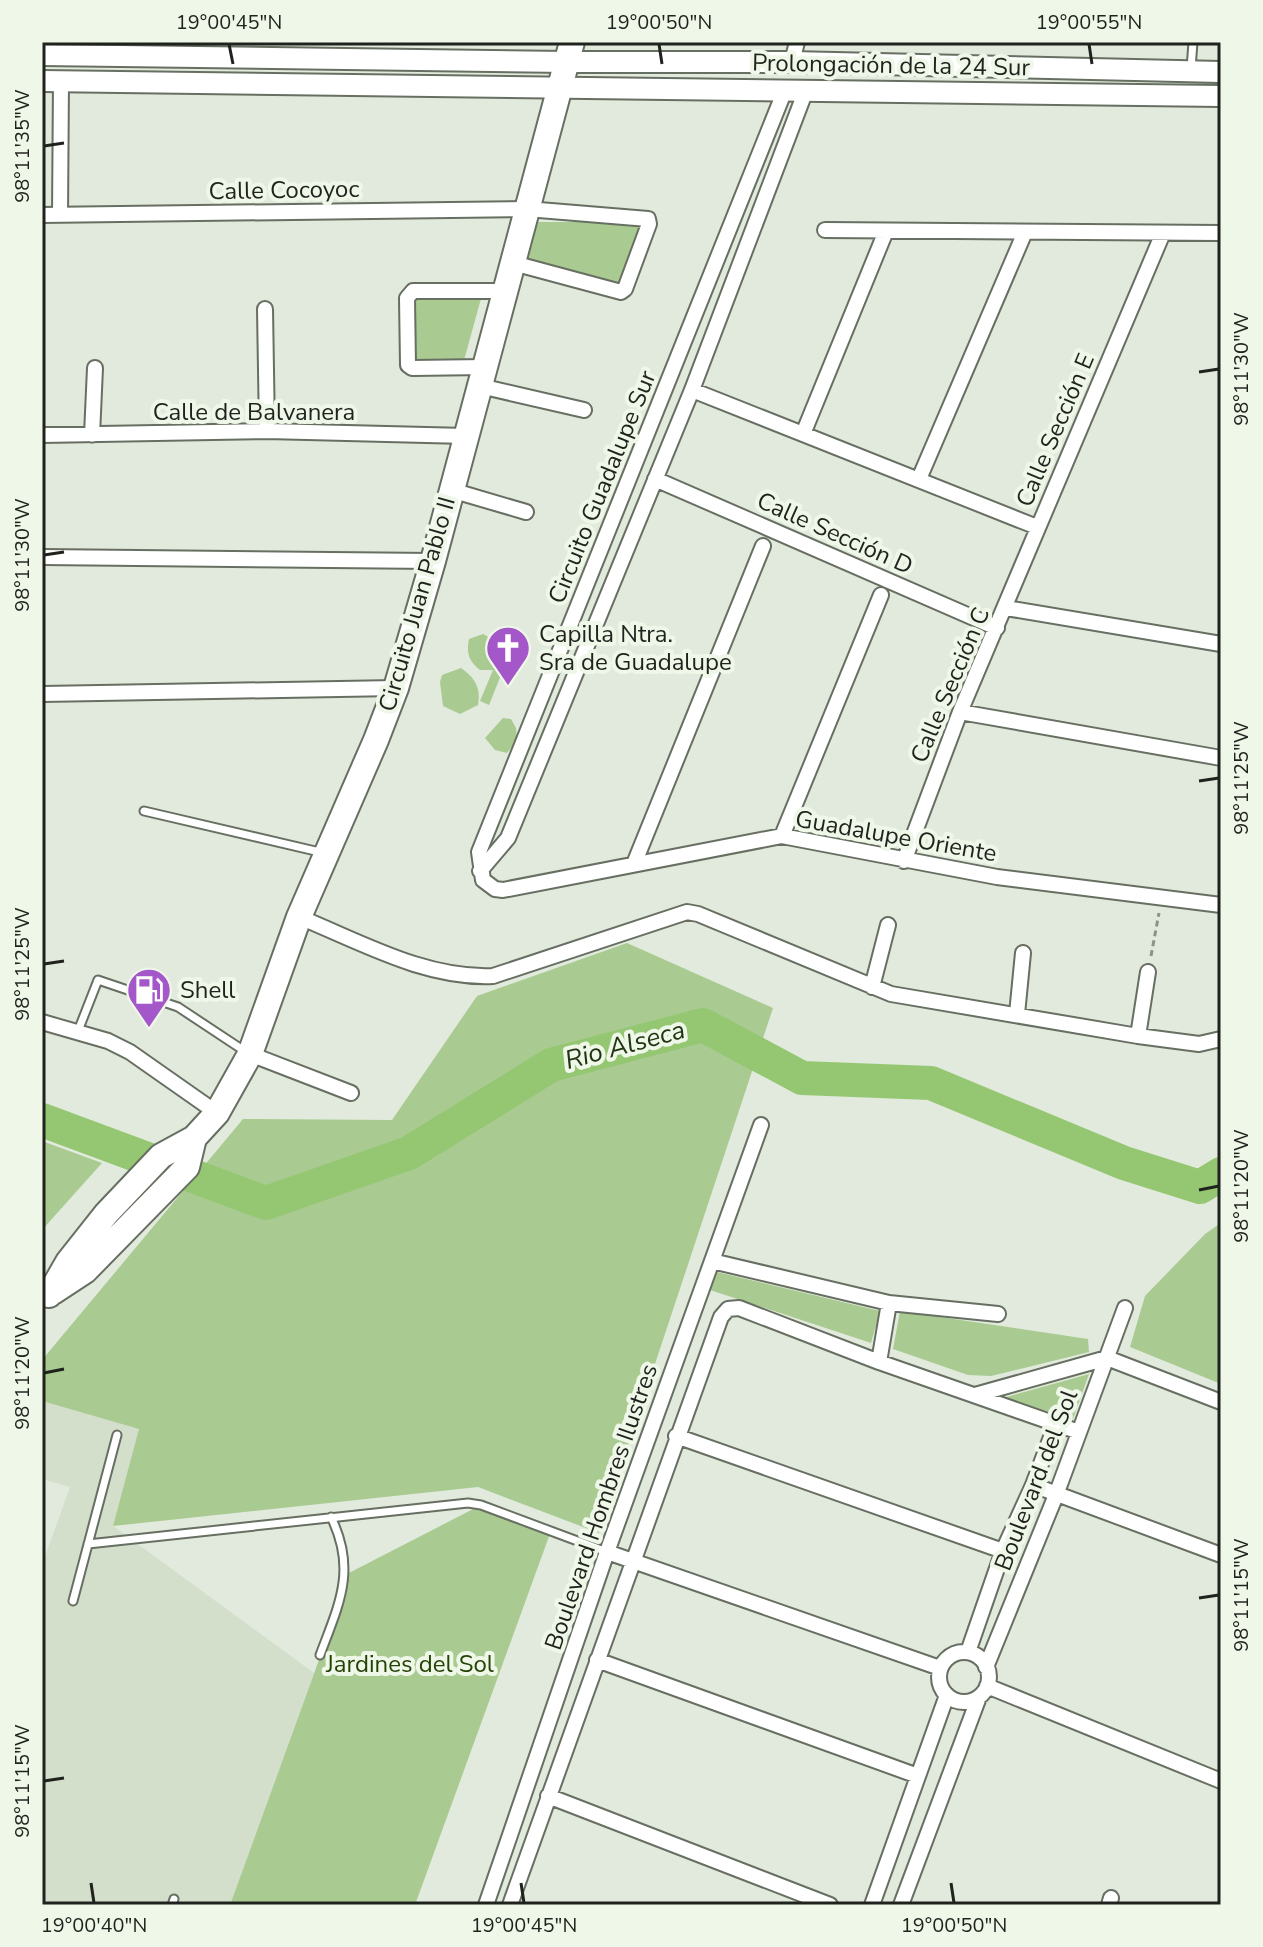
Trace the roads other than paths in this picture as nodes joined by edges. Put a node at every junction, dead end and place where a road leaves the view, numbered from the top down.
1 (797, 42) edge
2 (1193, 42) edge
3 (570, 52) edge
4 (42, 55) edge
5 (792, 62) junction
6 (1191, 72) junction
7 (1221, 72) edge
8 (52, 81) edge
9 (560, 89) junction
10 (796, 90) junction
11 (1221, 96) edge
12 (527, 209) junction
13 (42, 215) edge
14 (60, 215) junction
15 (825, 230) dead end
16 (886, 231) junction
17 (1025, 232) junction
18 (1163, 233) junction
19 (1221, 233) edge
20 (513, 263) junction
21 (506, 291) junction
22 (265, 309) dead end
23 (692, 324) junction
24 (714, 332) junction
25 (95, 368) dead end
26 (483, 376) junction
27 (692, 390) junction
28 (584, 410) dead end
29 (267, 431) junction
30 (803, 434) junction
31 (42, 435) edge
32 (92, 435) junction
33 (466, 436) junction
34 (655, 479) junction
35 (919, 479) junction
36 (451, 490) junction
37 (526, 512) dead end
38 (1037, 527) junction
39 (763, 546) dead end
40 (42, 557) edge
41 (433, 561) junction
42 (583, 593) junction
43 (881, 595) dead end
44 (605, 601) junction
45 (1006, 608) junction
46 (997, 628) junction
47 (1221, 644) edge
48 (396, 688) junction
49 (42, 694) edge
50 (960, 712) junction
51 (1221, 758) edge
52 (144, 811) dead end
53 (782, 836) junction
54 (326, 854) junction
55 (904, 861) junction
56 (634, 864) junction
57 (480, 871) junction
58 (1221, 905) edge
59 (299, 917) junction
60 (888, 925) dead end
61 (1023, 953) dead end
62 (1148, 972) road end
63 (872, 987) junction
64 (1017, 1014) junction
65 (42, 1022) edge
66 (78, 1031) junction
67 (1138, 1036) junction
68 (1221, 1039) edge
69 (250, 1054) junction
70 (351, 1093) dead end
71 (217, 1113) junction
72 (761, 1125) dead end
73 (194, 1138) junction
74 (712, 1261) junction
75 (46, 1298) edge
76 (889, 1303) junction
77 (1125, 1308) dead end
78 (998, 1314) dead end
79 (1107, 1358) junction
80 (879, 1362) junction
81 (975, 1395) junction
82 (1221, 1402) edge
83 (1056, 1424) junction
84 (1079, 1432) junction
85 (117, 1435) dead end
86 (676, 1436) junction
87 (1033, 1485) junction
88 (1056, 1495) junction
89 (331, 1517) junction
90 (88, 1544) junction
91 (1003, 1551) junction
92 (607, 1552) junction
93 (1221, 1555) edge
94 (631, 1562) junction
95 (73, 1601) dead end
96 (968, 1652) junction
97 (320, 1655) dead end
98 (597, 1660) junction
99 (986, 1667) junction
100 (940, 1668) junction
101 (983, 1691) junction
102 (947, 1695) junction
103 (918, 1776) junction
104 (1221, 1781) edge
105 (548, 1796) junction
106 (897, 1833) junction
107 (925, 1843) junction
108 (486, 1905) edge
109 (510, 1905) edge
110 (830, 1905) edge
111 (872, 1905) edge
112 (901, 1905) edge

1 - 5 street
2 - 6 lane
3 - 4 main road, Prolongación de la 24 Sur
3 - 5 main road, Prolongación de la 24 Sur
3 - 9 main road, Circuito Juan Pablo II
5 - 6 main road, Prolongación de la 24 Sur
6 - 7 main road, Prolongación de la 24 Sur
8 - 9 main road, Prolongación de la 24 Sur
8 - 14 street
9 - 10 main road, Prolongación de la 24 Sur
9 - 12 main road, Circuito Juan Pablo II
10 - 11 main road, Prolongación de la 24 Sur
10 - 23 street, Circuito Guadalupe Sur
10 - 24 street, Circuito Guadalupe Sur
12 - 14 street, Calle Cocoyoc
12 - 20 main road, Circuito Juan Pablo II
12 - 20 street, Calle Cocoyoc
13 - 14 street, Calle Cocoyoc
15 - 16 street
16 - 17 street
16 - 30 street
17 - 18 street
17 - 35 street
18 - 19 street
18 - 38 street, Calle Sección E
20 - 21 main road, Circuito Juan Pablo II
21 - 26 main road, Circuito Juan Pablo II
21 - 26 street
22 - 29 street
23 - 24 street
23 - 42 street, Circuito Guadalupe Sur
24 - 27 street, Circuito Guadalupe Sur
25 - 32 street
26 - 28 street
26 - 33 main road, Circuito Juan Pablo II
27 - 30 street, Calle Sección E
27 - 34 street, Circuito Guadalupe Sur
29 - 32 street, Calle de Balvanera
29 - 33 street, Calle de Balvanera
30 - 35 street, Calle Sección E
31 - 32 street, Calle de Balvanera
33 - 36 main road, Circuito Juan Pablo II
34 - 44 street, Circuito Guadalupe Sur
34 - 46 street, Calle Sección D
35 - 38 street, Calle Sección E
36 - 37 street
36 - 41 main road, Circuito Juan Pablo II
38 - 45 street, Calle Sección C
39 - 56 street, Calle Sección D
40 - 41 street
41 - 48 main road, Circuito Juan Pablo II
42 - 44 street
42 - 57 street, Circuito Guadalupe Sur
43 - 53 street, Calle Sección D
44 - 57 street, Circuito Guadalupe Sur
45 - 46 street, Calle Sección C
45 - 47 street
46 - 50 street, Calle Sección C
48 - 49 street
48 - 54 main road, Circuito Juan Pablo II
50 - 51 street
50 - 55 street, Calle Sección C
52 - 54 lane
53 - 55 street, Guadalupe Oriente
53 - 56 street, Guadalupe Oriente
54 - 59 main road, Circuito Juan Pablo II
55 - 58 street, Guadalupe Oriente
56 - 57 street, Guadalupe Oriente
59 - 63 street
59 - 69 main road, Circuito Juan Pablo II
60 - 63 street
61 - 64 street
62 - 67 street
63 - 64 street
64 - 67 street
65 - 66 street
66 - 69 lane
66 - 71 street
67 - 68 street
69 - 70 street
69 - 71 main road, Circuito Juan Pablo II
71 - 73 main road, Circuito Juan Pablo II
72 - 74 street, Boulevard Hombres Ilustres
73 - 75 main road, Circuito Juan Pablo II
73 - 75 main road, Circuito Juan Pablo II
74 - 76 street
74 - 92 street, Boulevard Hombres Ilustres
76 - 78 street
76 - 80 street
77 - 79 street, Boulevard del Sol
79 - 81 street
79 - 82 street
79 - 84 street, Boulevard del Sol
80 - 81 street
80 - 86 street, Boulevard Hombres Ilustres
81 - 83 street
83 - 84 street
83 - 87 street, Boulevard del Sol
84 - 88 street, Boulevard del Sol
85 - 90 lane
86 - 91 street
86 - 94 street, Boulevard Hombres Ilustres
87 - 88 street
87 - 91 street, Boulevard del Sol
88 - 93 street
88 - 99 street, Boulevard del Sol
89 - 90 lane
89 - 92 lane
89 - 97 lane
90 - 95 lane
91 - 96 street, Boulevard del Sol
92 - 94 street
92 - 108 street, Boulevard Hombres Ilustres
94 - 98 street, Boulevard Hombres Ilustres
94 - 100 street
96 - 99 street
96 - 100 street
98 - 103 street
98 - 105 street, Boulevard Hombres Ilustres
99 - 101 street
100 - 102 street
101 - 102 street
101 - 104 street
101 - 107 street
102 - 103 street
103 - 106 street
105 - 109 street, Boulevard Hombres Ilustres
105 - 110 street
106 - 107 street
106 - 111 street
107 - 112 street

